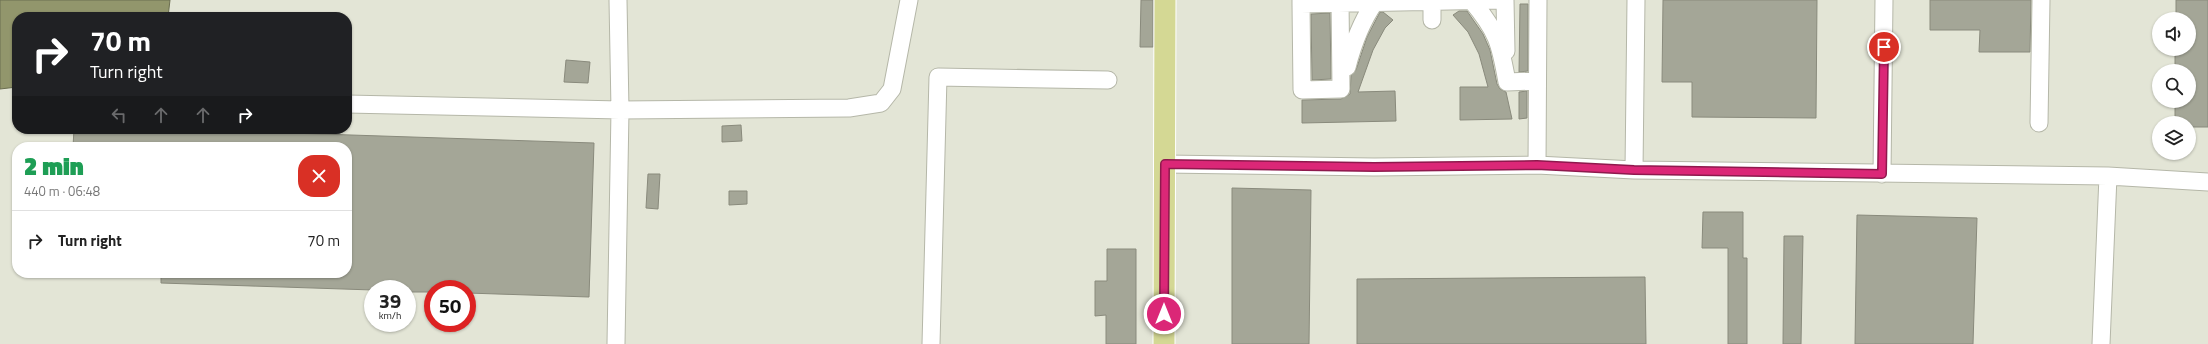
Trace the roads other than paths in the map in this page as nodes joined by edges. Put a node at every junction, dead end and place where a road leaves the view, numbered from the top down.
1 (618, 0) edge
2 (909, 0) edge
3 (1165, 0) edge
4 (1471, 0) edge
5 (1499, 0) edge
6 (1505, 0) edge
7 (1538, 0) edge
8 (1636, 0) edge
9 (1884, 0) edge
10 (2041, 0) edge
11 (1340, 1) edge
12 (1432, 1) edge
13 (1301, 2) edge
14 (1375, 2) junction
15 (1432, 20) dead end
16 (1108, 80) dead end
17 (1537, 81) junction
18 (1507, 82) junction
19 (1341, 89) junction
20 (352, 104) edge
21 (620, 110) junction
22 (2039, 123) dead end
23 (1165, 164) junction
24 (1537, 165) junction
25 (1634, 170) junction
26 (1882, 174) junction
27 (2108, 176) junction
28 (2208, 182) edge
29 (616, 344) edge
30 (931, 344) edge
31 (1164, 344) edge
32 (2101, 344) edge

1 - 21 lane
2 - 21 lane
3 - 23 main road
4 - 5 lane
4 - 12 lane
4 - 18 lane
6 - 18 lane
7 - 17 lane
8 - 25 lane
9 - 26 lane
10 - 22 lane
11 - 13 lane
11 - 14 lane
11 - 19 lane
12 - 14 lane
12 - 15 lane
13 - 19 lane
14 - 19 lane
16 - 30 lane
17 - 18 lane
17 - 24 lane
20 - 21 lane
21 - 29 lane
23 - 24 lane
23 - 31 main road
24 - 25 lane
25 - 26 lane
26 - 27 lane
27 - 28 lane
27 - 32 lane

